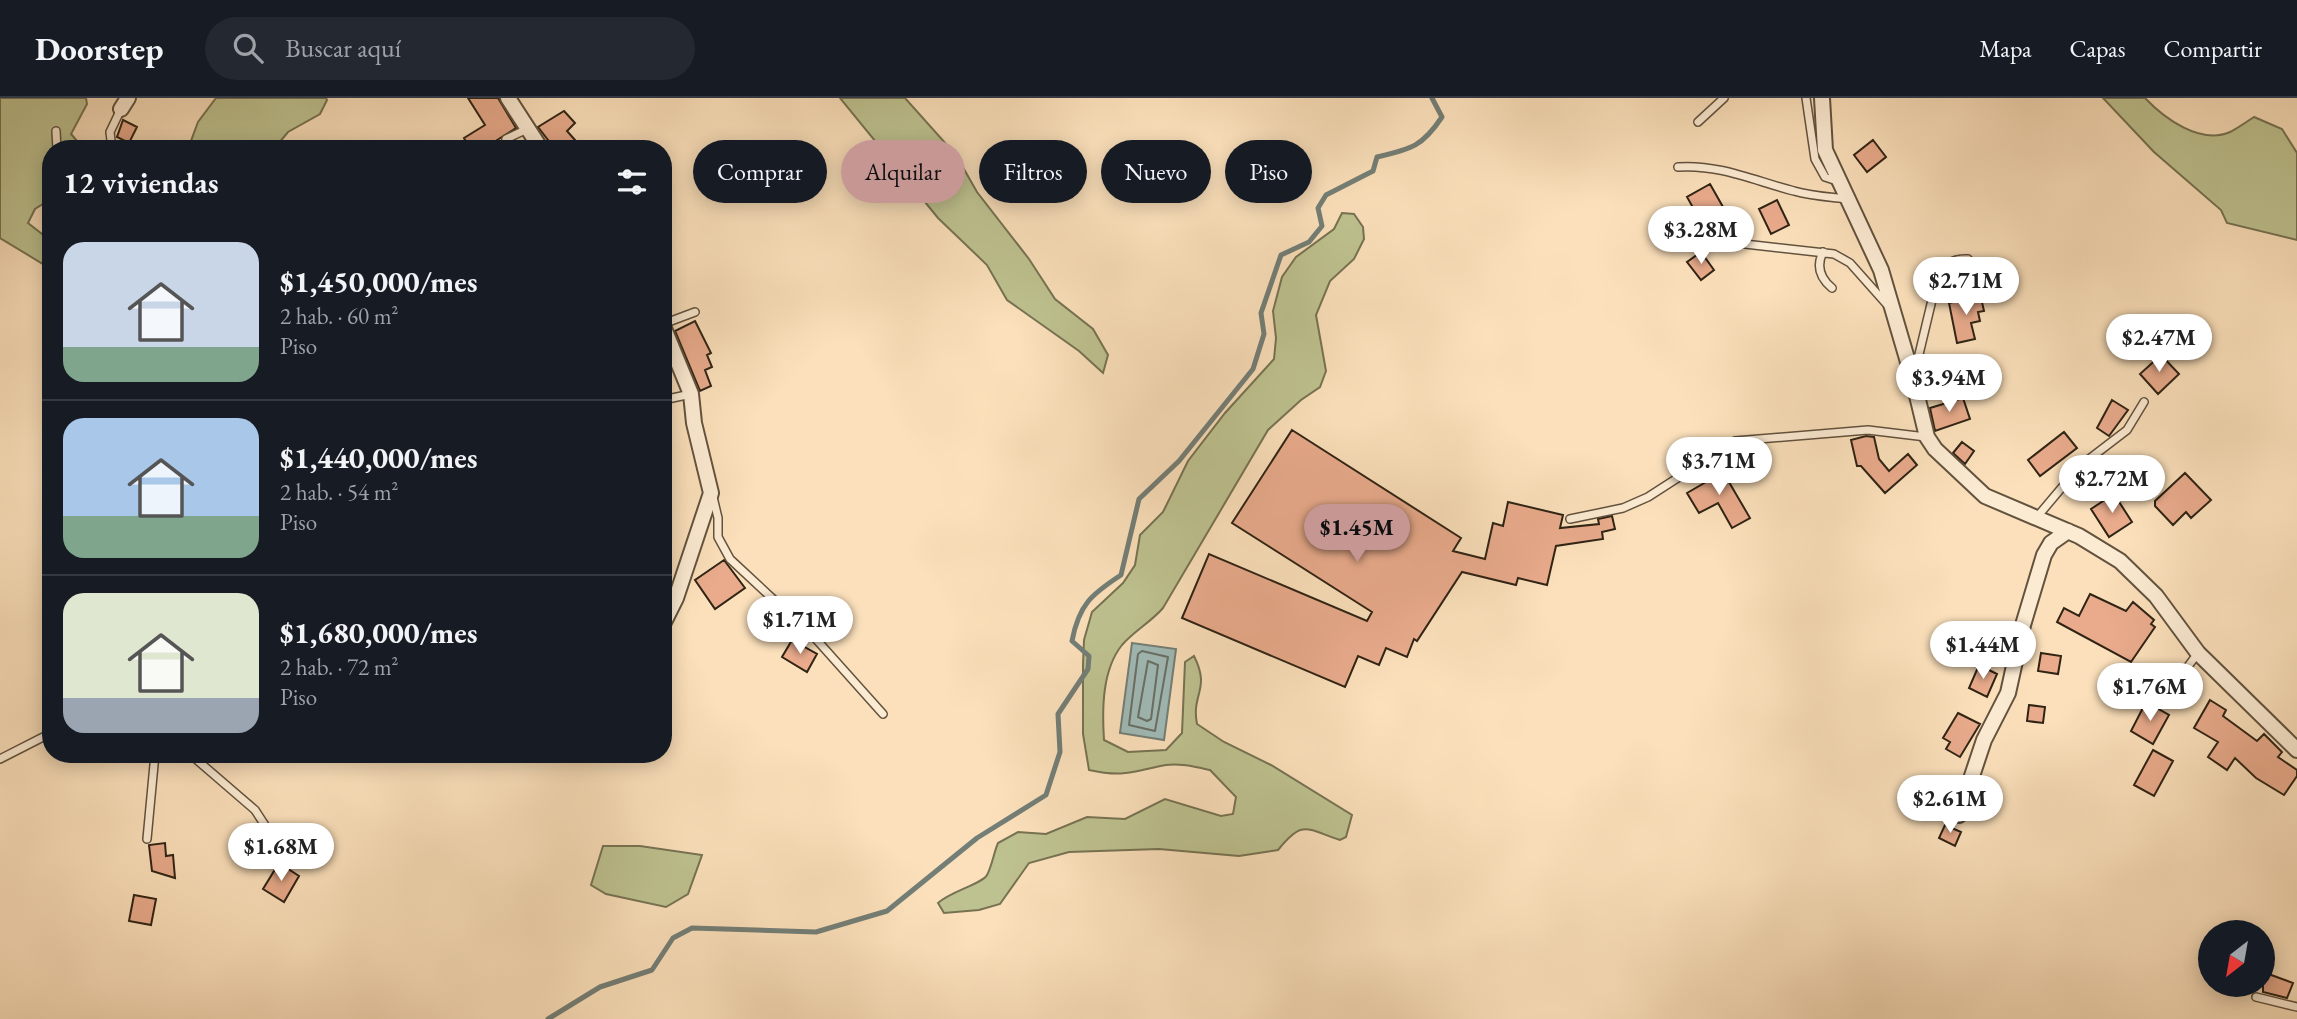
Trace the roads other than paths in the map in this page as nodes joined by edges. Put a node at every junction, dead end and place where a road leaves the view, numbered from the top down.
1 (508, 98) edge
2 (1724, 98) edge
3 (1806, 98) edge
4 (1822, 98) edge
5 (125, 104) edge
6 (1699, 122) dead end
7 (527, 129) junction
8 (56, 131) dead end
9 (506, 139) dead end
10 (56, 140) edge
11 (111, 140) edge
12 (535, 140) edge
13 (1678, 167) dead end
14 (1841, 182) junction
15 (1848, 199) junction
16 (1683, 237) dead end
17 (1823, 252) junction
18 (1832, 289) dead end
19 (1968, 289) dead end
20 (1894, 310) junction
21 (695, 312) dead end
22 (672, 321) edge
23 (672, 347) edge
24 (1913, 379) junction
25 (691, 394) junction
26 (672, 398) edge
27 (2144, 402) dead end
28 (1927, 438) junction
29 (711, 493) junction
30 (2037, 518) junction
31 (1570, 519) dead end
32 (2068, 531) junction
33 (672, 607) edge
34 (2198, 653) junction
35 (2171, 690) dead end
36 (883, 714) dead end
37 (42, 738) edge
38 (2297, 750) edge
39 (0, 759) edge
40 (154, 763) edge
41 (200, 763) edge
42 (1959, 815) dead end
43 (147, 839) dead end
44 (288, 861) dead end
45 (2260, 998) edge
46 (2297, 1007) edge

1 - 7 street
2 - 6 lane
3 - 14 lane
4 - 14 street
5 - 11 lane
7 - 9 lane
7 - 12 street
8 - 10 lane
13 - 15 lane
14 - 15 street
15 - 20 street
16 - 17 lane
17 - 18 lane
17 - 20 lane
19 - 24 lane
20 - 24 street
21 - 22 lane
23 - 25 street
24 - 28 street
25 - 26 lane
25 - 29 street
27 - 30 lane
28 - 30 street
28 - 31 lane
29 - 33 street
29 - 36 lane
30 - 32 street
32 - 34 street
32 - 42 street
34 - 35 lane
34 - 38 street
37 - 39 lane
40 - 43 lane
41 - 44 lane
45 - 46 lane

